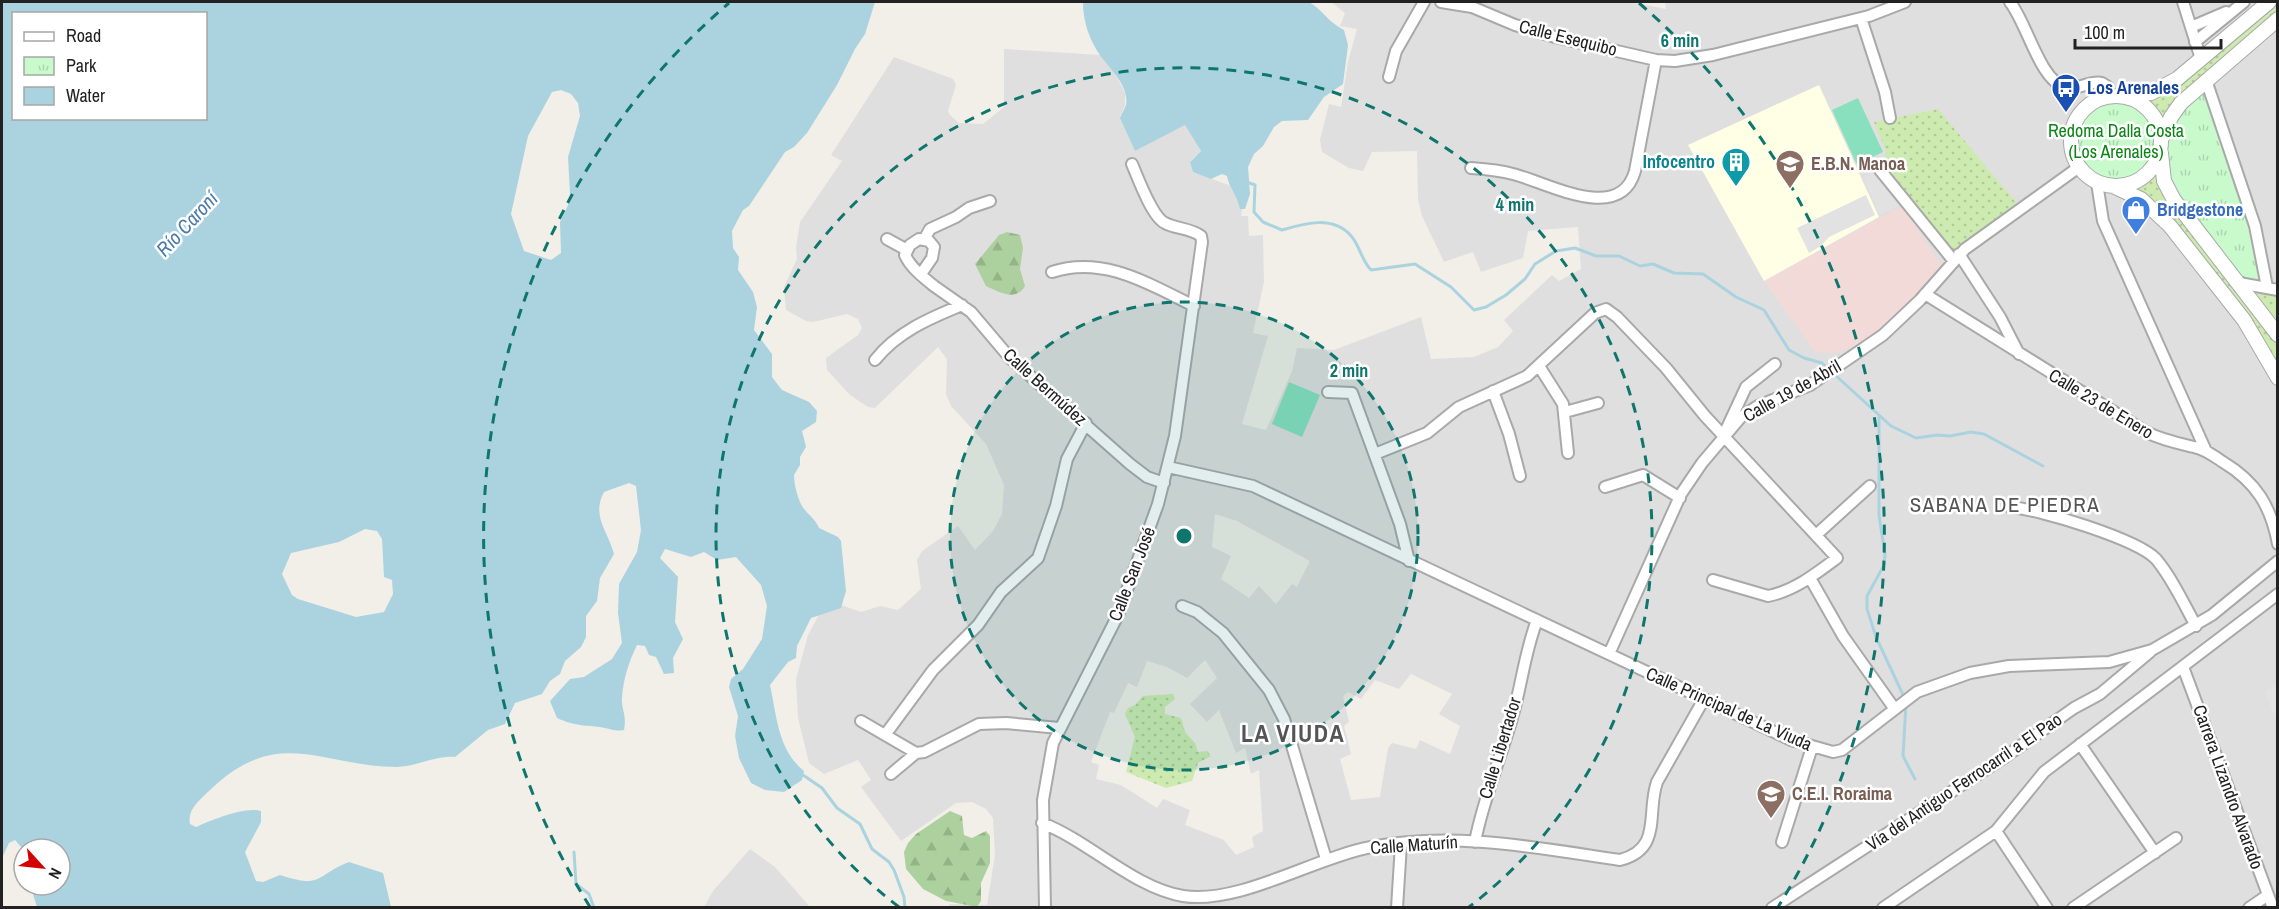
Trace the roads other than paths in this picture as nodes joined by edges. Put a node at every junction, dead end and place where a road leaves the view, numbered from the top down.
1 (1424, 2) edge
2 (1441, 2) edge
3 (1905, 2) edge
4 (2010, 2) edge
5 (2183, 2) edge
6 (2269, 2) edge
7 (1473, 4) edge
8 (2241, 4) edge
9 (1885, 6) edge
10 (1861, 18) junction
11 (2277, 19) edge
12 (2191, 27) junction
13 (2196, 42) junction
14 (2201, 59) junction
15 (1656, 60) junction
16 (1389, 77) dead end
17 (2206, 80) junction
18 (2115, 96) junction
19 (1890, 118) dead end
20 (2161, 144) junction
21 (1132, 164) dead end
22 (2079, 167) junction
23 (1471, 168) dead end
24 (1880, 170) dead end
25 (2097, 183) junction
26 (2113, 186) junction
27 (990, 201) dead end
28 (887, 240) dead end
29 (924, 240) junction
30 (906, 254) junction
31 (1956, 257) junction
32 (1052, 272) dead end
33 (921, 274) junction
34 (2239, 283) junction
35 (2272, 288) edge
36 (1925, 294) junction
37 (962, 305) junction
38 (1194, 306) junction
39 (2277, 335) edge
40 (2019, 354) junction
41 (875, 360) dead end
42 (1775, 364) dead end
43 (1539, 366) junction
44 (2277, 378) edge
45 (1328, 392) dead end
46 (1493, 392) junction
47 (1598, 402) dead end
48 (1565, 412) junction
49 (1086, 423) junction
50 (1724, 435) junction
51 (2206, 451) junction
52 (1568, 453) dead end
53 (1375, 454) junction
54 (1168, 467) junction
55 (1520, 476) dead end
56 (1164, 483) junction
57 (1870, 486) dead end
58 (1605, 487) dead end
59 (1680, 498) junction
60 (2010, 507) dead end
61 (1816, 535) junction
62 (2277, 544) edge
63 (2277, 550) edge
64 (1409, 561) junction
65 (2277, 562) edge
66 (1810, 578) junction
67 (1713, 580) dead end
68 (2277, 594) edge
69 (1182, 606) dead end
70 (1537, 620) junction
71 (2196, 626) junction
72 (2152, 650) junction
73 (1609, 654) junction
74 (2183, 667) junction
75 (1704, 699) junction
76 (1897, 705) junction
77 (861, 721) dead end
78 (1059, 728) junction
79 (888, 737) junction
80 (944, 741) junction
81 (2080, 744) junction
82 (1812, 747) junction
83 (916, 753) junction
84 (891, 774) dead end
85 (1042, 823) junction
86 (1996, 831) junction
87 (2176, 838) dead end
88 (1475, 842) junction
89 (1782, 842) dead end
90 (1401, 844) junction
91 (2156, 853) junction
92 (1326, 859) junction
93 (2268, 895) junction
94 (1045, 908) edge
95 (1397, 908) edge
96 (1772, 908) edge
97 (1883, 908) edge
98 (2047, 908) edge
99 (2073, 908) edge
100 (2249, 908) edge
101 (2273, 908) edge

1 - 16 street
2 - 7 street, Calle Esequibo
3 - 9 street, Calle Esequibo
4 - 18 street
5 - 12 street
6 - 14 street
7 - 15 street, Calle Esequibo
8 - 12 street
8 - 13 street
9 - 10 street, Calle Esequibo
10 - 15 street, Calle Esequibo
10 - 19 street
11 - 17 street
12 - 13 street
13 - 14 street
14 - 18 street
15 - 23 street
17 - 20 street
17 - 35 street
18 - 20 street
18 - 22 street
20 - 26 street
20 - 34 street
21 - 38 street, Calle San José
22 - 25 street
22 - 31 street, Calle 19 de Abril
24 - 31 street
25 - 26 street
25 - 51 street
26 - 44 street
27 - 29 street
28 - 30 street
29 - 30 street
29 - 33 street
30 - 33 street, Calle Bermúdez
31 - 36 street, Calle 19 de Abril
31 - 40 street
32 - 38 street
33 - 37 street, Calle Bermúdez
34 - 35 street
34 - 39 street
36 - 40 street, Calle 23 de Enero
36 - 50 street, Calle 19 de Abril
37 - 41 street
37 - 49 street, Calle Bermúdez
38 - 54 street, Calle San José
40 - 51 street, Calle 23 de Enero
42 - 50 street
43 - 46 street
43 - 48 street
43 - 50 street
45 - 53 street
46 - 53 street
46 - 55 street
47 - 48 street
48 - 52 street
49 - 56 street, Calle Bermúdez
49 - 79 street
50 - 59 street, Calle 19 de Abril
50 - 61 street
51 - 62 street, Calle 23 de Enero
53 - 64 street
54 - 56 street, Calle San José
54 - 64 street, Calle Principal de La Viuda
56 - 78 street, Calle San José
57 - 61 street
58 - 59 street
59 - 73 street, Calle 19 de Abril
60 - 71 street
61 - 66 street
63 - 65 street
64 - 70 street, Calle Principal de La Viuda
65 - 71 street, Calle Principal de La Viuda
66 - 67 street
66 - 76 street
68 - 74 street
69 - 92 street
70 - 73 street, Calle Principal de La Viuda
70 - 88 street, Calle Libertador
71 - 72 street, Calle Principal de La Viuda
72 - 76 street, Calle Principal de La Viuda
72 - 96 street, Vía del Antiguo Ferrocarril a El Pao
73 - 75 street, Calle Principal de La Viuda
74 - 81 street
74 - 93 street, Carrera Lizandro Alvarado
75 - 82 street, Calle Principal de La Viuda
75 - 88 street, Calle Maturín
76 - 82 street, Calle Principal de La Viuda
77 - 79 street
78 - 80 street
78 - 85 street, Calle San José
79 - 80 street
79 - 83 street
80 - 83 street
81 - 86 street
81 - 91 street
82 - 89 street
83 - 84 street
85 - 92 street, Calle Maturín
85 - 94 street, Calle San José
86 - 97 street
86 - 98 street
87 - 91 street
88 - 90 street, Calle Maturín
90 - 92 street, Calle Maturín
90 - 95 street
91 - 99 street
93 - 100 street
93 - 101 street, Carrera Lizandro Alvarado

